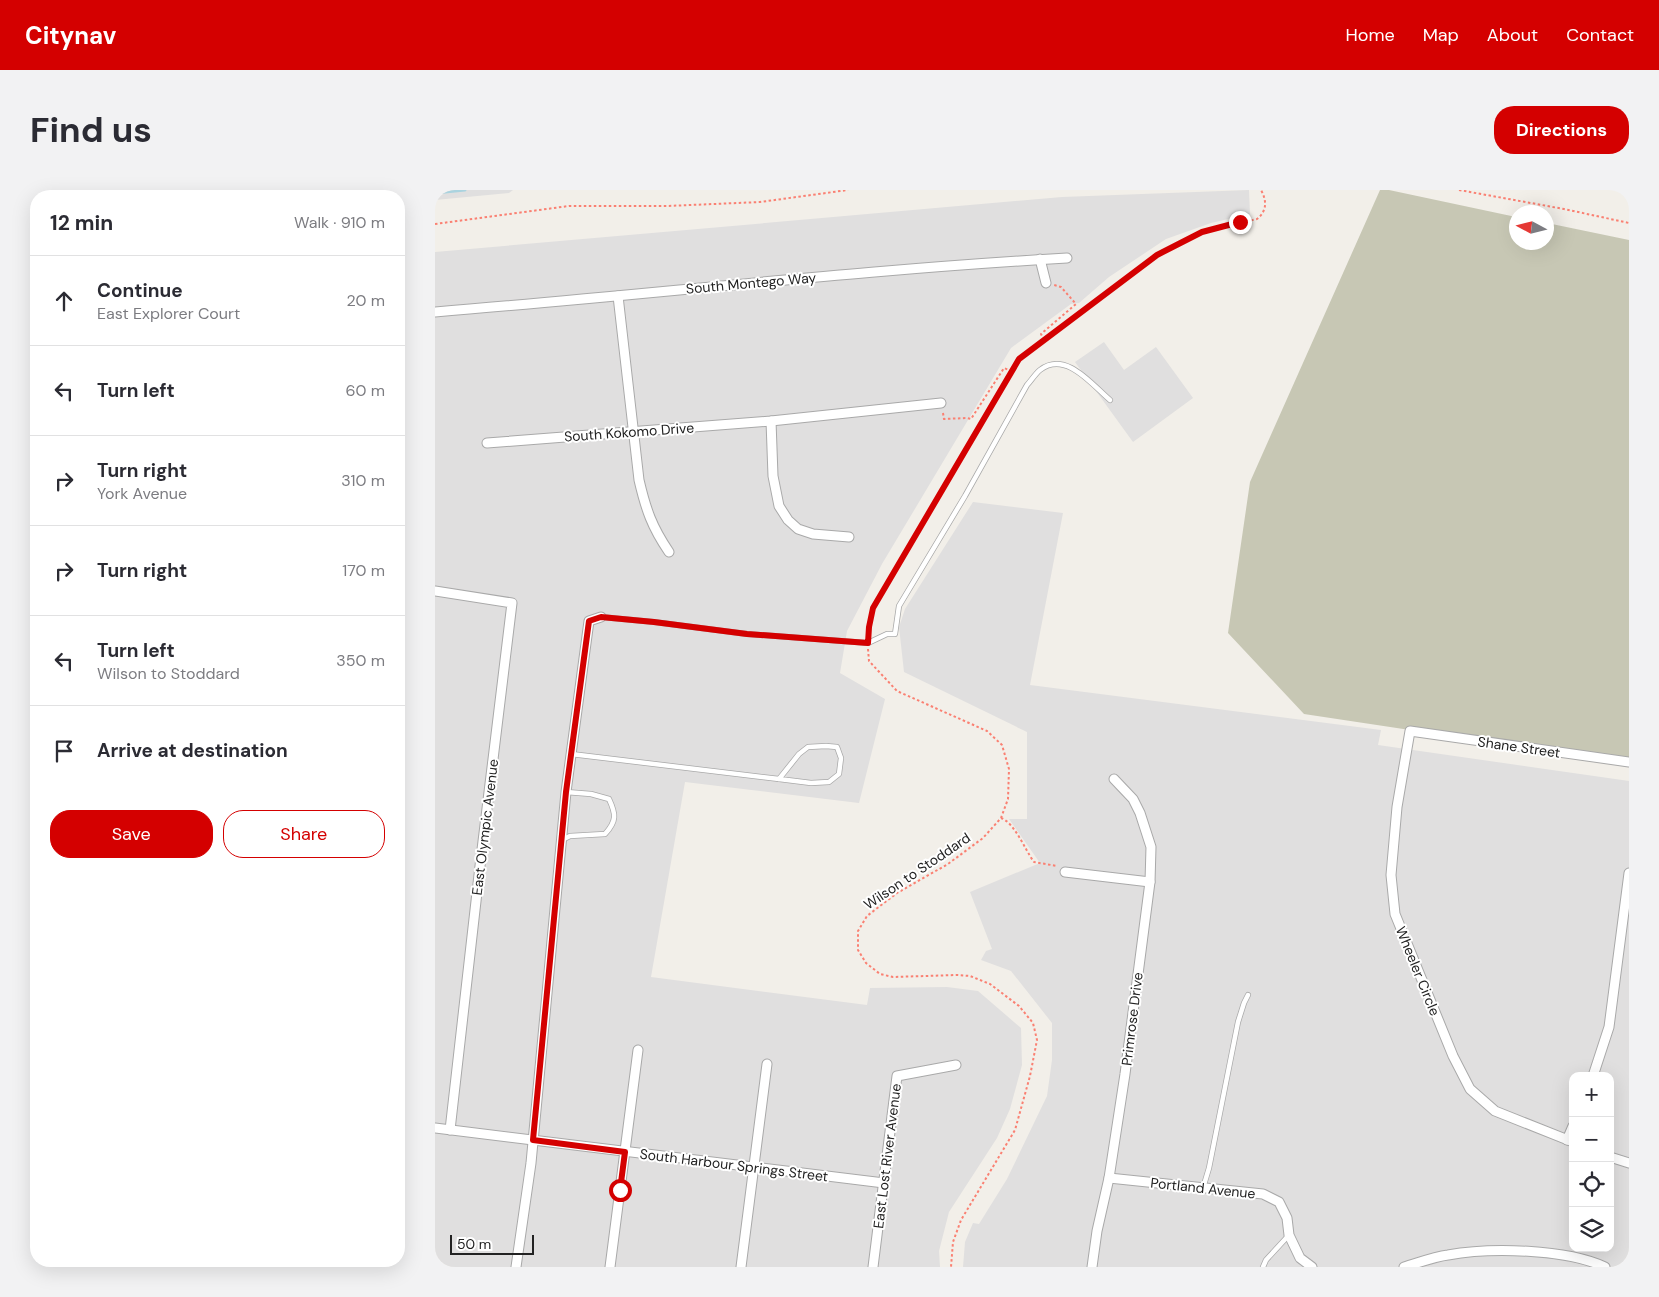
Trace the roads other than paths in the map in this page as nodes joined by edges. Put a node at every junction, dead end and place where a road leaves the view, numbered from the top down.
1 (1067, 258) dead end
2 (1041, 259) junction
3 (1046, 283) road end
4 (617, 296) junction
5 (435, 312) edge
6 (1110, 400) dead end
7 (941, 403) road end
8 (771, 421) junction
9 (634, 432) junction
10 (487, 443) dead end
11 (849, 538) dead end
12 (669, 552) dead end
13 (435, 591) edge
14 (601, 617) joint
15 (1410, 731) joint
16 (571, 754) junction
17 (1629, 762) edge
18 (779, 779) junction
19 (1114, 779) dead end
20 (566, 792) junction
21 (561, 840) junction
22 (1065, 872) road end
23 (1629, 873) edge
24 (1150, 882) junction
25 (1248, 995) dead end
26 (638, 1050) dead end
27 (767, 1064) dead end
28 (957, 1065) dead end
29 (1594, 1072) edge
30 (435, 1128) edge
31 (451, 1130) junction
32 (533, 1140) junction
33 (1569, 1141) edge
34 (625, 1152) junction
35 (1614, 1158) edge
36 (1629, 1163) edge
37 (754, 1167) junction
38 (1109, 1178) junction
39 (883, 1183) junction
40 (1203, 1188) junction
41 (1289, 1235) junction
42 (516, 1267) edge
43 (610, 1267) edge
44 (741, 1267) edge
45 (873, 1267) edge
46 (1091, 1267) edge
47 (1263, 1267) edge
48 (1312, 1267) edge
49 (1403, 1267) edge
50 (1605, 1267) edge

1 - 2 street, South Montego Way
2 - 3 street
2 - 4 street, South Montego Way
4 - 5 street, South Montego Way
4 - 9 street
6 - 14 lane
7 - 8 street, South Kokomo Drive
8 - 9 street, South Kokomo Drive
8 - 11 street
9 - 10 street, South Kokomo Drive
9 - 12 street
13 - 31 street, East Olympic Avenue
14 - 16 street
15 - 17 street, Shane Street
15 - 33 street, Wheeler Circle
16 - 18 lane
16 - 20 street
18 - 18 lane
19 - 24 street, Primrose Drive
20 - 21 street
20 - 21 lane
21 - 32 street
22 - 24 street
23 - 29 street
24 - 38 street, Primrose Drive
25 - 40 lane
26 - 34 street
27 - 37 street
28 - 39 street, East Lost River Avenue
30 - 31 street, South Harbour Springs Street
31 - 32 street, South Harbour Springs Street
32 - 34 street, South Harbour Springs Street
32 - 42 street
34 - 37 street, South Harbour Springs Street
34 - 43 street
35 - 36 street
37 - 39 street, South Harbour Springs Street
37 - 44 street
38 - 40 street, Portland Avenue
38 - 46 street, Primrose Drive
39 - 45 street, East Lost River Avenue
40 - 41 street, Portland Avenue
41 - 47 lane
41 - 48 street, Portland Avenue
49 - 50 street

